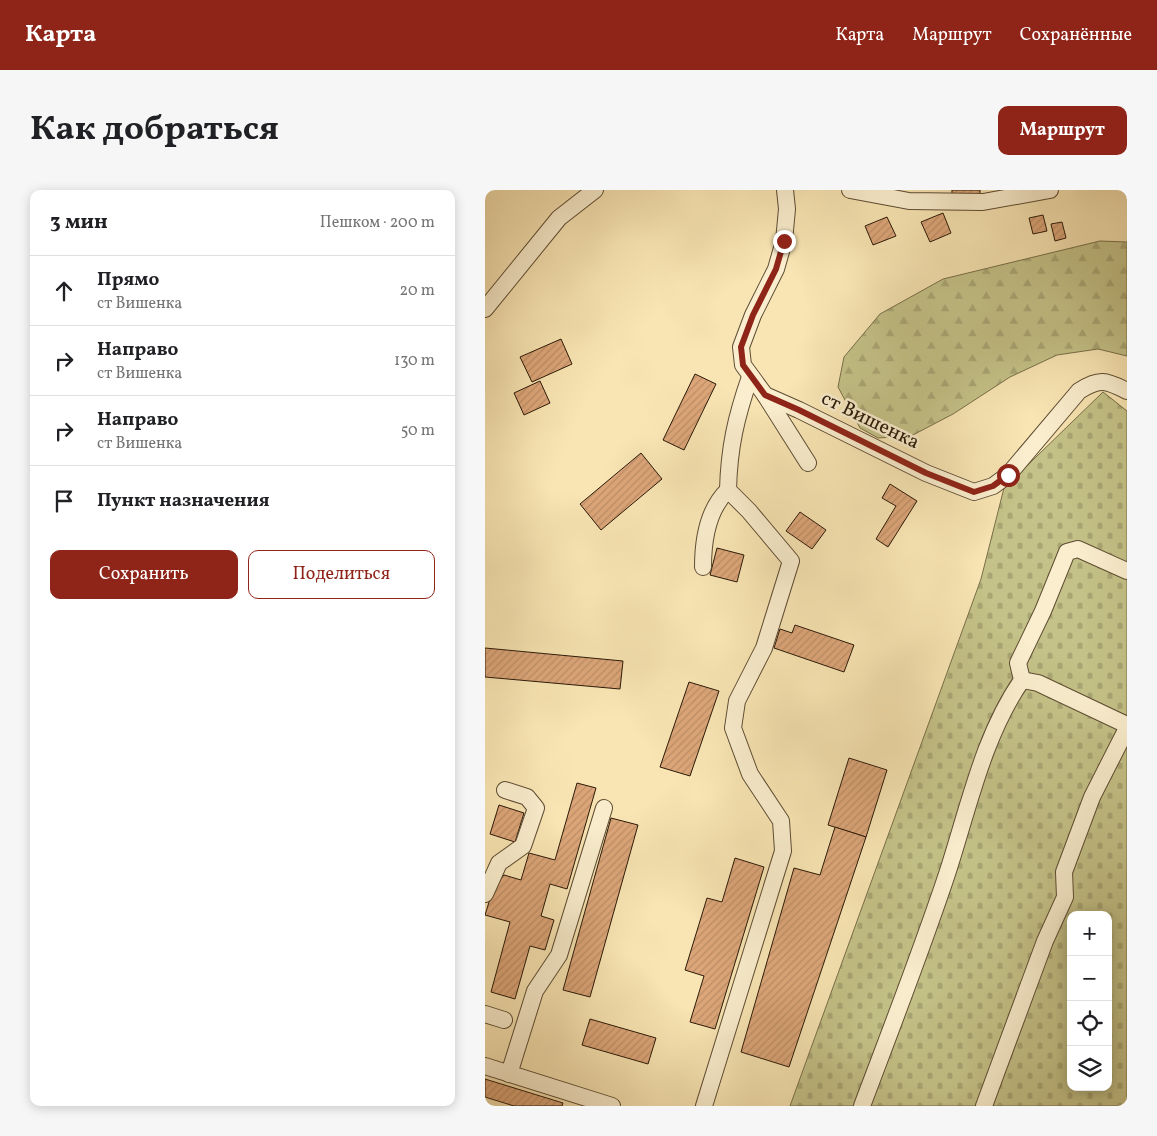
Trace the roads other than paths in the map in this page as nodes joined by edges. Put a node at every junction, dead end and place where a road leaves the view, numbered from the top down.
1 (595, 190) edge
2 (785, 190) edge
3 (850, 190) edge
4 (1050, 190) edge
5 (485, 309) edge
6 (750, 377) junction
7 (1127, 391) edge
8 (765, 395) junction
9 (808, 463) dead end
10 (729, 490) junction
11 (703, 567) dead end
12 (1127, 571) edge
13 (1022, 680) junction
14 (1127, 727) edge
15 (505, 790) dead end
16 (604, 808) dead end
17 (485, 894) edge
18 (485, 1014) edge
19 (504, 1020) dead end
20 (485, 1066) edge
21 (509, 1074) junction
22 (612, 1106) edge
23 (705, 1106) edge
24 (862, 1106) edge
25 (984, 1106) edge

1 - 5 street
2 - 6 street, ст Вишенка
3 - 4 street
6 - 8 street, ст Вишенка
6 - 10 street
7 - 8 street, ст Вишенка
8 - 9 street
10 - 11 street
10 - 23 street
12 - 13 street
13 - 14 street
13 - 24 street
14 - 25 street
15 - 17 street
16 - 21 street
18 - 19 street
20 - 21 street
21 - 22 street

